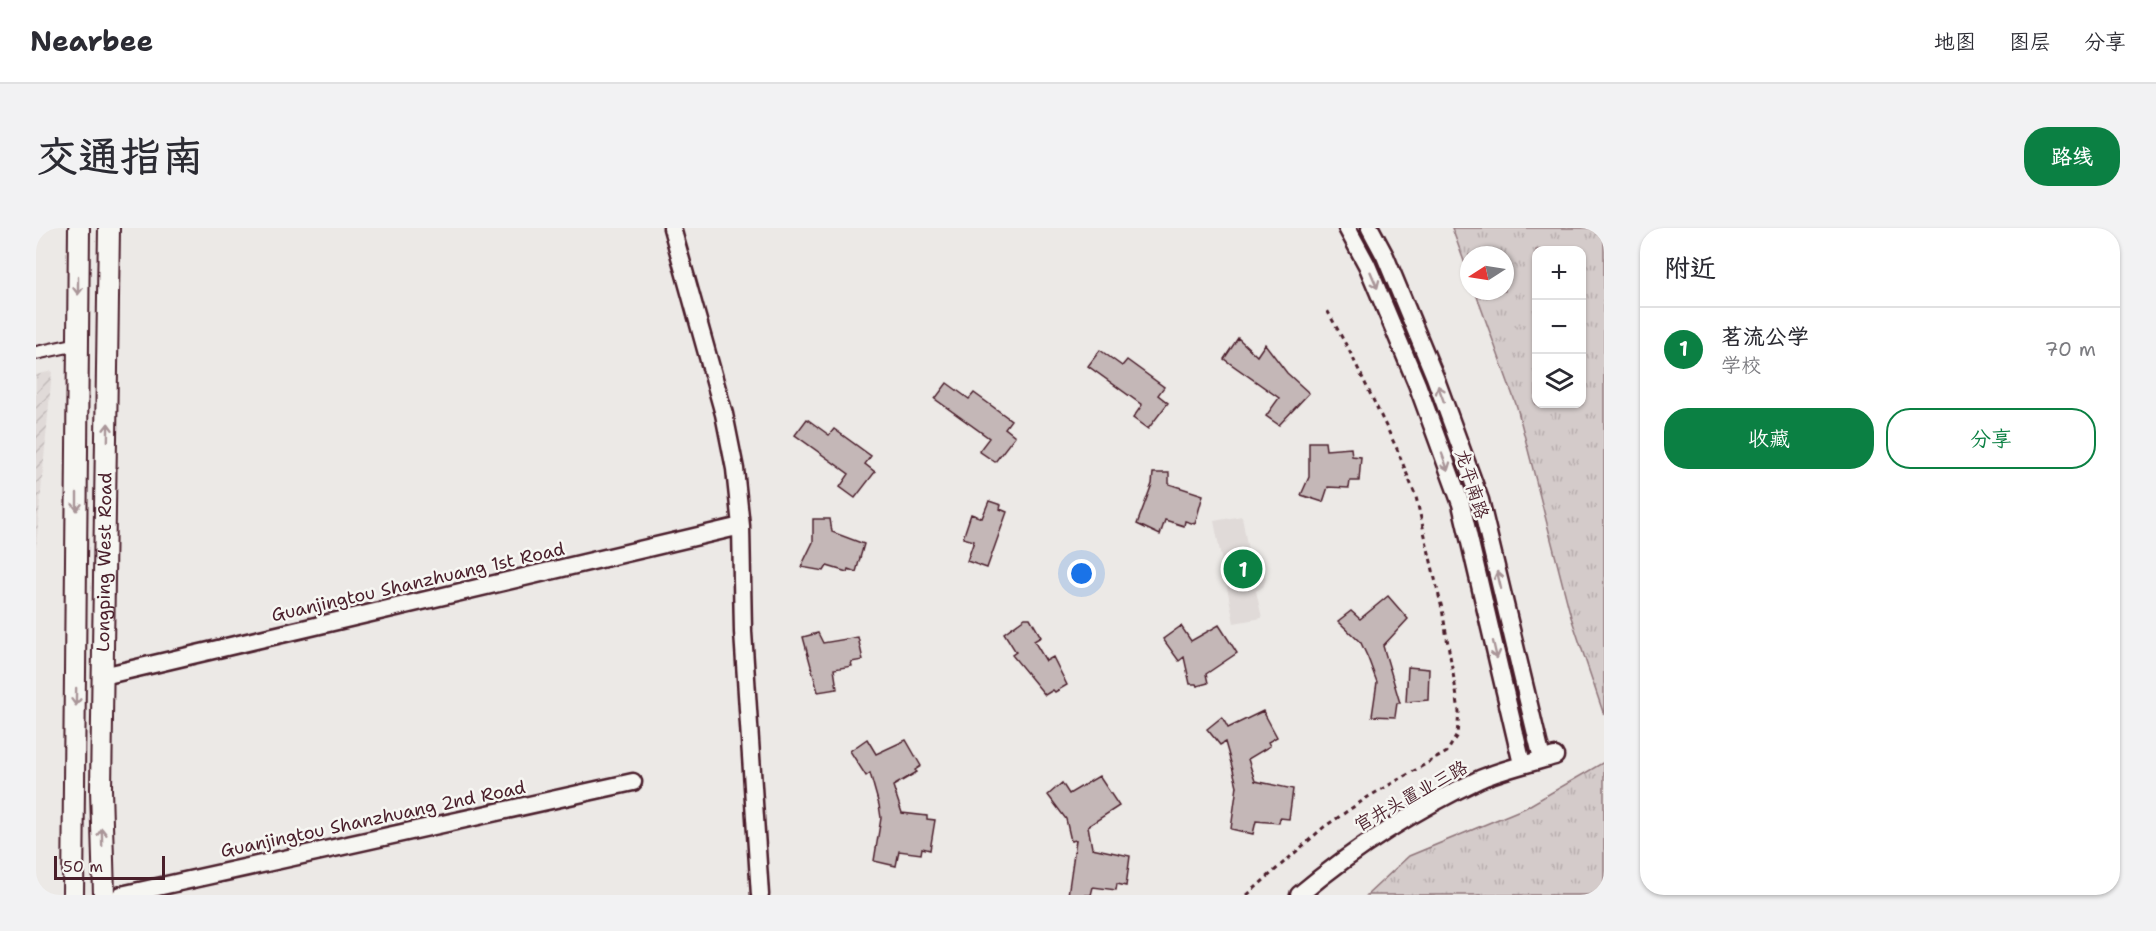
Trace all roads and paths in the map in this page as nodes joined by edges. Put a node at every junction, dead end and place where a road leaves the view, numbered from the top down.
1 (79, 228) edge
2 (109, 228) edge
3 (672, 228) edge
4 (1347, 228) edge
5 (1370, 228) edge
6 (1327, 310) dead end
7 (78, 344) junction
8 (36, 353) edge
9 (741, 526) junction
10 (104, 676) junction
11 (1548, 758) joint
12 (1522, 764) junction
13 (633, 782) dead end
14 (763, 892) edge
15 (73, 895) edge
16 (104, 895) edge
17 (121, 895) edge
18 (1247, 895) edge
19 (1299, 895) edge

1 -> 7 main road, Longping West Road
10 -> 2 main road, Longping West Road
3 - 9 street
4 -> 12 street, 龙平南路
11 -> 5 street, 龙平南路
6 - 18 path
7 - 8 street
7 -> 15 main road, Longping West Road
9 - 10 street, Guanjingtou Shanzhuang 1st Road
9 - 14 street
16 -> 10 main road, Longping West Road
11 - 12 street, 官井头置业三路
12 - 19 street, 官井头置业三路
13 - 17 street, Guanjingtou Shanzhuang 2nd Road

